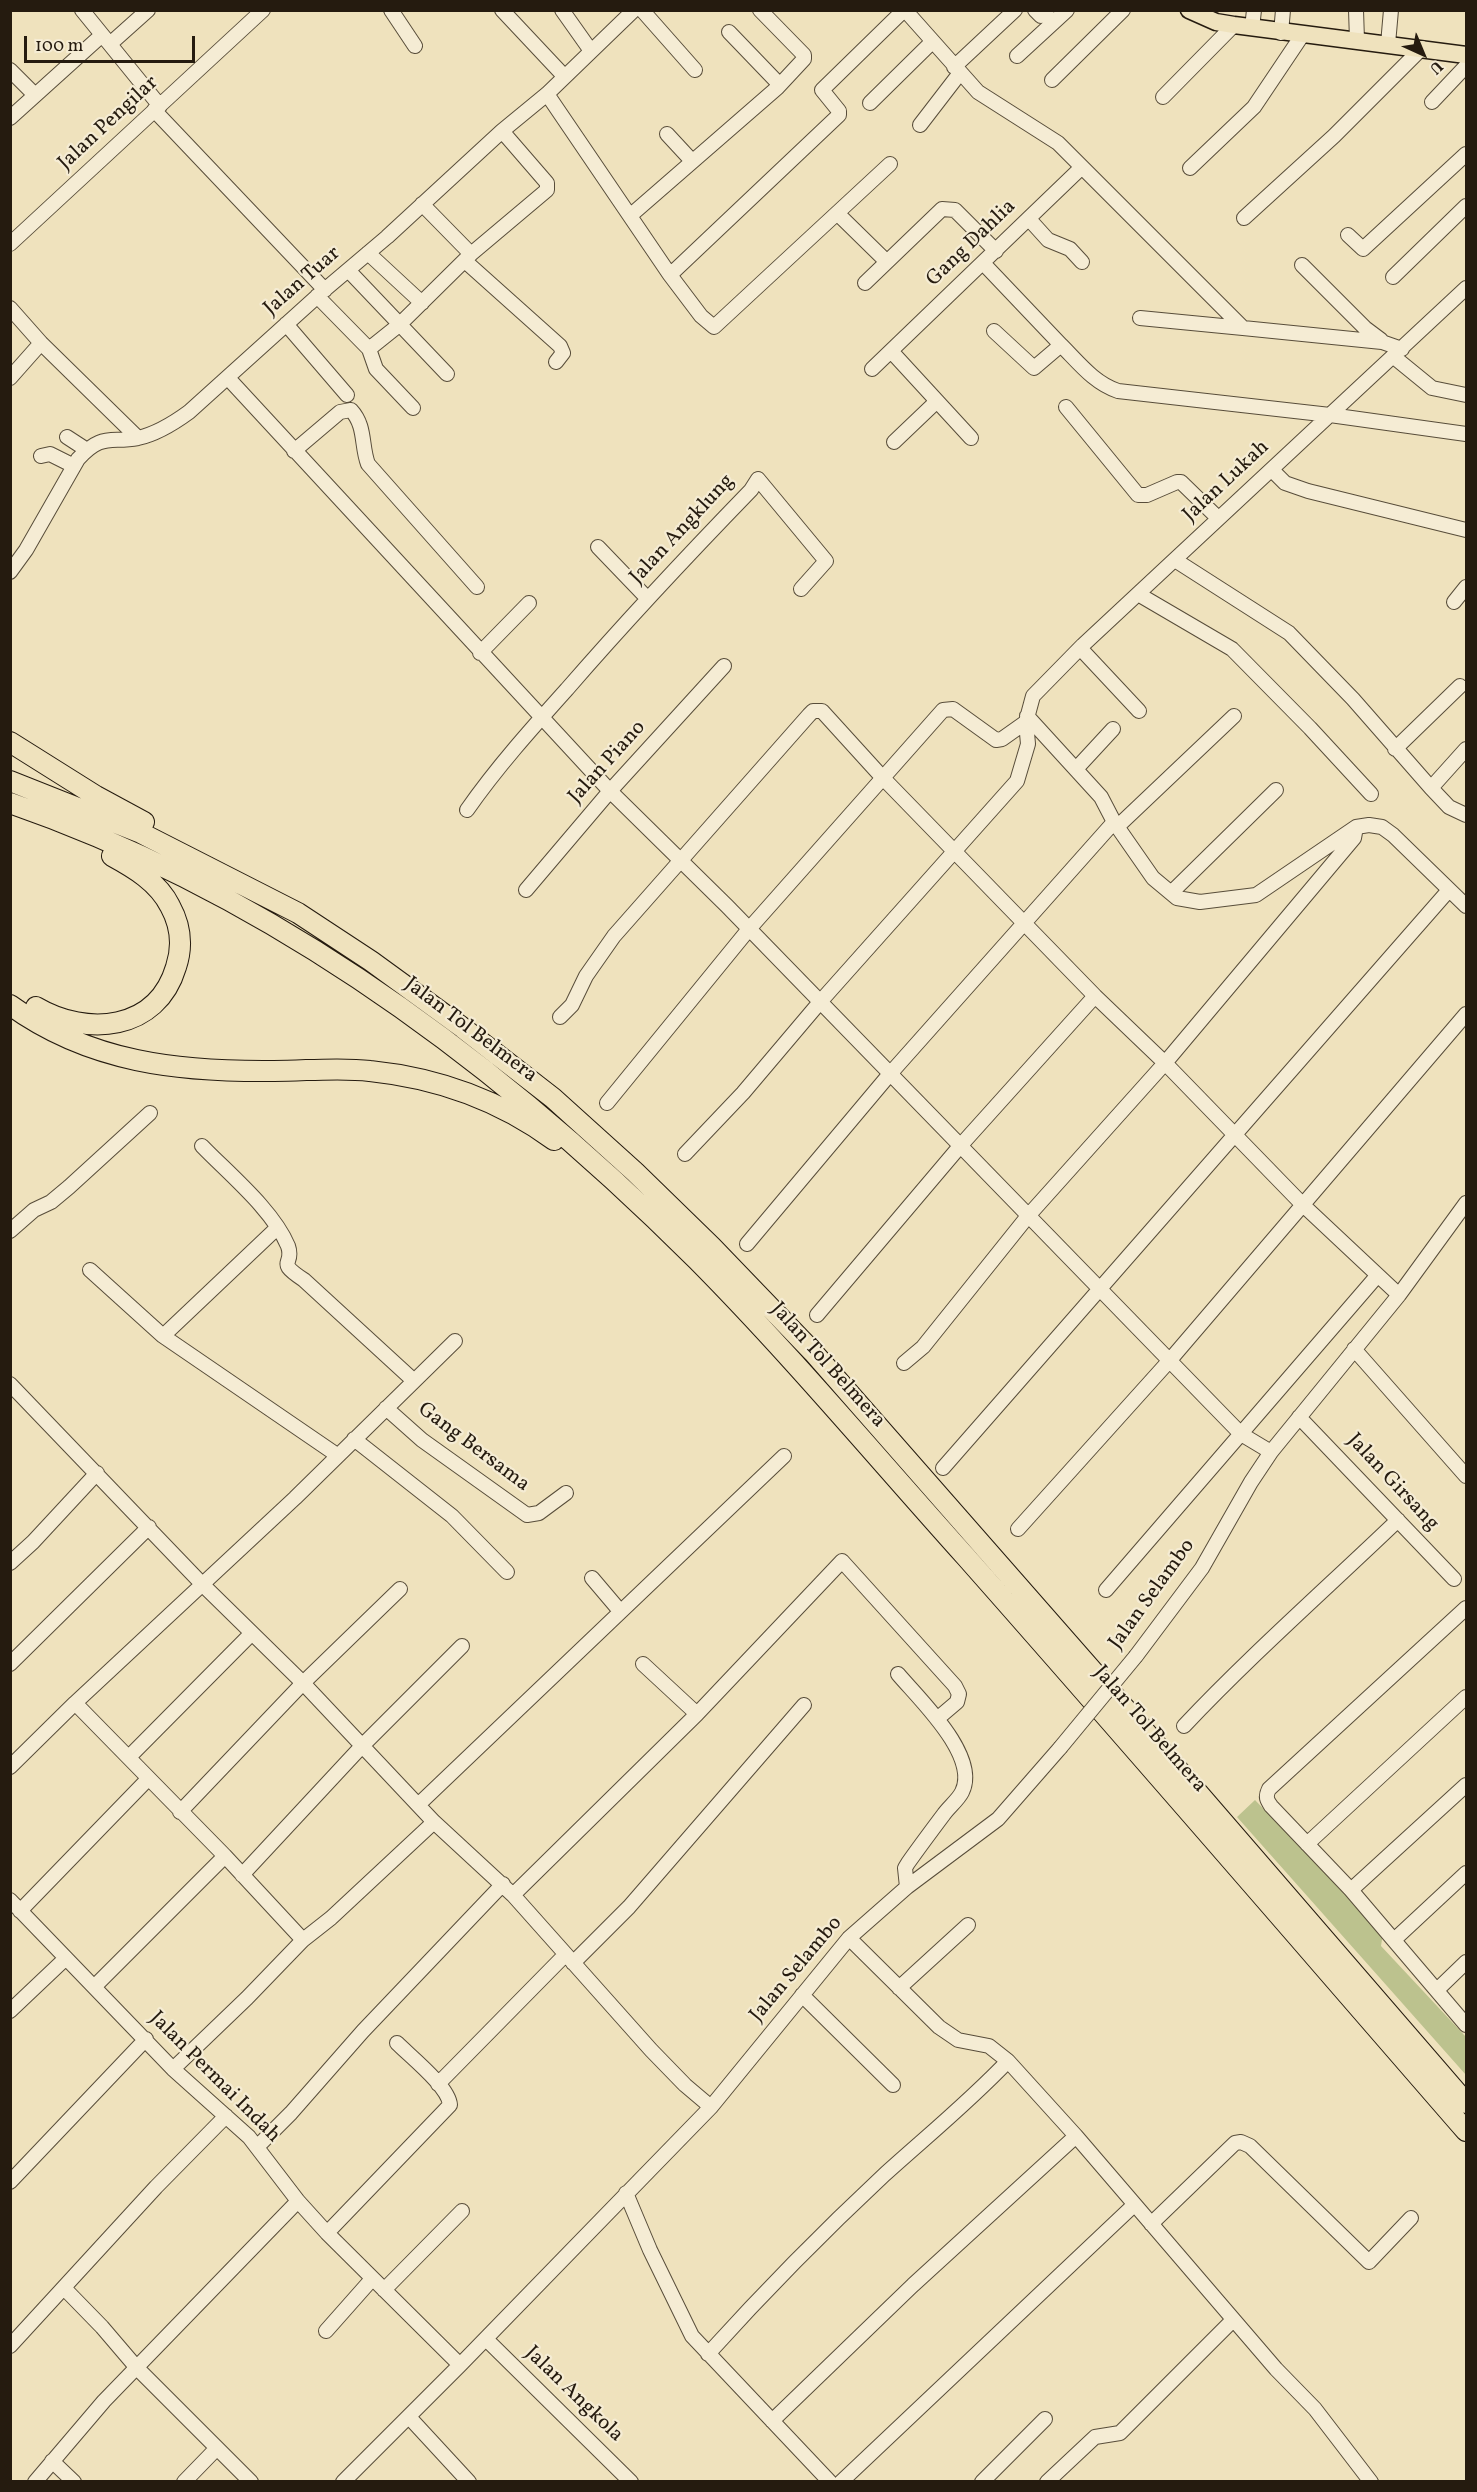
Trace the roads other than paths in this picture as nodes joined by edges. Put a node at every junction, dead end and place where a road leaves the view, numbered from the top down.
1 (82, 10) edge
2 (148, 10) edge
3 (263, 10) edge
4 (391, 10) edge
5 (502, 10) edge
6 (562, 10) edge
7 (634, 10) edge
8 (642, 10) edge
9 (760, 10) edge
10 (904, 10) edge
11 (1015, 10) edge
12 (1035, 10) edge
13 (1047, 10) edge
14 (1067, 10) edge
15 (1123, 10) edge
16 (1189, 10) edge
17 (1254, 10) edge
18 (1283, 10) edge
19 (1356, 10) edge
20 (1391, 10) edge
21 (1234, 25) junction
22 (1252, 28) junction
23 (729, 32) dead end
24 (1281, 33) junction
25 (1303, 34) junction
26 (106, 40) junction
27 (1357, 40) junction
28 (932, 42) junction
29 (1388, 44) junction
30 (415, 46) dead end
31 (1422, 48) junction
32 (591, 51) junction
33 (1467, 55) edge
34 (1017, 56) dead end
35 (1467, 66) edge
36 (10, 70) edge
37 (695, 70) dead end
38 (957, 70) junction
39 (564, 76) junction
40 (1052, 80) dead end
41 (779, 84) junction
42 (547, 94) junction
43 (34, 95) junction
44 (1163, 97) dead end
45 (1432, 102) dead end
46 (870, 103) dead end
47 (157, 108) junction
48 (10, 118) edge
49 (920, 124) dead end
50 (502, 131) junction
51 (667, 134) dead end
52 (1467, 154) edge
53 (692, 161) junction
54 (890, 164) dead end
55 (1082, 167) junction
56 (1190, 168) dead end
57 (422, 204) junction
58 (1467, 206) edge
59 (838, 214) junction
60 (631, 215) junction
61 (1244, 218) dead end
62 (1029, 219) junction
63 (1348, 235) dead end
64 (10, 244) edge
65 (996, 250) junction
66 (368, 253) junction
67 (468, 257) junction
68 (886, 261) junction
69 (1082, 262) dead end
70 (983, 263) junction
71 (1302, 266) dead end
72 (348, 270) junction
73 (670, 275) junction
74 (1393, 277) dead end
75 (866, 283) dead end
76 (1467, 288) edge
77 (321, 293) junction
78 (422, 303) junction
79 (10, 308) edge
80 (1140, 318) dead end
81 (286, 324) junction
82 (399, 325) junction
83 (1243, 328) junction
84 (994, 331) dead end
85 (1382, 342) junction
86 (40, 343) junction
87 (1062, 345) junction
88 (369, 349) junction
89 (891, 351) junction
90 (1398, 353) junction
91 (556, 362) dead end
92 (872, 369) dead end
93 (447, 374) dead end
94 (10, 378) edge
95 (228, 378) junction
96 (347, 395) dead end
97 (1467, 395) edge
98 (937, 401) junction
99 (1066, 407) dead end
100 (413, 408) dead end
101 (1330, 416) junction
102 (1467, 435) edge
103 (67, 437) dead end
104 (138, 438) junction
105 (971, 438) dead end
106 (894, 442) dead end
107 (87, 450) junction
108 (294, 451) junction
109 (41, 456) dead end
110 (74, 466) junction
111 (1272, 470) junction
112 (1218, 518) junction
113 (1467, 530) edge
114 (598, 547) dead end
115 (1175, 560) junction
116 (10, 572) edge
117 (477, 587) dead end
118 (1467, 587) edge
119 (801, 589) dead end
120 (1138, 594) junction
121 (647, 598) junction
122 (529, 603) dead end
123 (1454, 603) dead end
124 (1080, 648) junction
125 (480, 652) junction
126 (724, 666) dead end
127 (1460, 686) dead end
128 (1139, 711) dead end
129 (1234, 716) dead end
130 (541, 718) junction
131 (1026, 719) junction
132 (1113, 729) dead end
133 (10, 742) edge
134 (1395, 749) junction
135 (1467, 749) edge
136 (1077, 769) junction
137 (882, 777) junction
138 (10, 781) edge
139 (1431, 788) junction
140 (1276, 790) dead end
141 (610, 791) junction
142 (1371, 794) dead end
143 (14, 804) edge
144 (467, 810) dead end
145 (1467, 815) edge
146 (1116, 825) junction
147 (1356, 827) junction
148 (954, 850) junction
149 (680, 860) junction
150 (526, 890) dead end
151 (1449, 890) junction
152 (260, 893) junction
153 (1171, 893) junction
154 (1467, 906) edge
155 (1024, 921) junction
156 (749, 929) junction
157 (10, 992) edge
158 (1095, 996) junction
159 (820, 1002) junction
160 (10, 1005) edge
161 (1467, 1014) edge
162 (560, 1017) dead end
163 (1165, 1063) junction
164 (889, 1075) junction
165 (607, 1103) dead end
166 (150, 1113) dead end
167 (1236, 1136) junction
168 (961, 1145) junction
169 (202, 1146) dead end
170 (685, 1154) dead end
171 (620, 1187) junction
172 (1467, 1203) edge
173 (1303, 1205) junction
174 (1028, 1216) junction
175 (277, 1228) junction
176 (10, 1231) edge
177 (747, 1244) dead end
178 (90, 1270) dead end
179 (1377, 1276) junction
180 (1099, 1288) junction
181 (1399, 1295) junction
182 (817, 1315) dead end
183 (164, 1336) junction
184 (455, 1341) dead end
185 (1354, 1349) junction
186 (1170, 1360) junction
187 (904, 1363) dead end
188 (413, 1380) junction
189 (10, 1384) edge
190 (386, 1408) junction
191 (1299, 1417) junction
192 (1241, 1434) junction
193 (354, 1439) junction
194 (1271, 1452) junction
195 (337, 1455) junction
196 (784, 1456) dead end
197 (943, 1468) dead end
198 (97, 1473) junction
199 (1467, 1476) edge
200 (566, 1493) dead end
201 (1398, 1520) junction
202 (149, 1527) junction
203 (1018, 1529) dead end
204 (10, 1563) edge
205 (507, 1572) dead end
206 (592, 1578) dead end
207 (1454, 1579) dead end
208 (203, 1585) junction
209 (400, 1589) dead end
210 (1106, 1590) dead end
211 (1467, 1608) edge
212 (620, 1611) junction
213 (252, 1633) junction
214 (462, 1646) dead end
215 (10, 1664) edge
216 (643, 1664) dead end
217 (898, 1674) dead end
218 (303, 1683) junction
219 (1467, 1697) edge
220 (75, 1702) junction
221 (804, 1705) dead end
222 (697, 1714) junction
223 (938, 1719) junction
224 (1184, 1726) dead end
225 (362, 1746) junction
226 (129, 1757) junction
227 (10, 1767) edge
228 (148, 1779) junction
229 (1467, 1785) edge
230 (418, 1805) junction
231 (180, 1812) junction
232 (434, 1822) junction
233 (1307, 1844) junction
234 (225, 1856) junction
235 (1467, 1873) edge
236 (242, 1875) junction
237 (503, 1884) junction
238 (907, 1887) junction
239 (1351, 1890) junction
240 (513, 1895) junction
241 (10, 1900) edge
242 (20, 1911) junction
243 (968, 1925) dead end
244 (849, 1938) junction
245 (303, 1940) junction
246 (1394, 1940) junction
247 (66, 1958) junction
248 (569, 1959) junction
249 (1467, 1962) edge
250 (94, 1987) junction
251 (899, 1988) junction
252 (1437, 1990) junction
253 (802, 1995) junction
254 (10, 2011) edge
255 (1467, 2025) edge
256 (146, 2039) junction
257 (397, 2043) dead end
258 (1008, 2061) junction
259 (172, 2069) junction
260 (438, 2084) junction
261 (893, 2085) dead end
262 (1467, 2103) edge
263 (711, 2107) junction
264 (226, 2116) junction
265 (1467, 2132) edge
266 (1076, 2136) junction
267 (258, 2146) junction
268 (10, 2182) edge
269 (626, 2193) junction
270 (298, 2201) junction
271 (1134, 2205) junction
272 (462, 2211) dead end
273 (1411, 2218) dead end
274 (1151, 2224) junction
275 (327, 2233) junction
276 (372, 2279) junction
277 (64, 2288) junction
278 (384, 2290) junction
279 (1233, 2320) junction
280 (326, 2331) dead end
281 (486, 2339) junction
282 (10, 2346) edge
283 (708, 2354) junction
284 (460, 2365) junction
285 (137, 2368) junction
286 (409, 2416) junction
287 (1045, 2420) dead end
288 (772, 2421) junction
289 (217, 2448) junction
290 (52, 2461) junction
291 (35, 2481) edge
292 (74, 2481) edge
293 (184, 2481) edge
294 (251, 2481) edge
295 (343, 2481) edge
296 (469, 2481) edge
297 (631, 2481) edge
298 (830, 2481) edge
299 (841, 2481) edge
300 (982, 2481) edge
301 (1047, 2481) edge
302 (1371, 2481) edge

1 - 26 street
2 - 26 street
3 - 47 street, Jalan Pengilar
4 - 30 street
5 - 39 street
6 - 32 street
7 - 32 street, Jalan Tuar
8 - 37 street
9 - 41 street
10 - 28 street
10 - 73 street
11 - 38 street
12 - 13 street
14 - 34 street
15 - 40 street
16 - 21 main road
17 - 22 street
18 - 24 street
19 - 27 street
20 - 29 street
21 - 22 main road
21 - 44 street
22 - 24 main road
23 - 41 street
24 - 25 main road
25 - 27 main road
25 - 56 street
26 - 43 street
26 - 47 street
27 - 29 main road
28 - 38 street
28 - 46 street
29 - 31 main road
31 - 33 main road
31 - 61 street
32 - 39 street, Jalan Tuar
35 - 45 street
36 - 43 street
38 - 49 street
38 - 55 street
39 - 42 street, Jalan Tuar
41 - 53 street
42 - 50 street, Jalan Tuar
42 - 60 street
43 - 48 street
47 - 64 street, Jalan Pengilar
47 - 77 street
50 - 57 street, Jalan Tuar
50 - 67 street
51 - 53 street
52 - 63 street
53 - 60 street
54 - 59 street
55 - 62 street, Gang Dahlia
55 - 83 street
57 - 66 street, Jalan Tuar
57 - 67 street
58 - 74 street
59 - 68 street
59 - 73 street
60 - 73 street
62 - 65 street, Gang Dahlia
62 - 69 street
65 - 68 street
65 - 70 street, Gang Dahlia
66 - 72 street, Jalan Tuar
66 - 78 street
67 - 78 street
67 - 91 street
68 - 75 street
70 - 87 street
70 - 89 street, Gang Dahlia
71 - 85 street
72 - 77 street, Jalan Tuar
72 - 82 street
76 - 90 street, Jalan Lukah
77 - 81 street, Jalan Tuar
77 - 88 street
78 - 82 street
79 - 86 street
80 - 83 street
81 - 95 street, Jalan Tuar
81 - 96 street
82 - 88 street
82 - 93 street
83 - 85 street
84 - 87 street
85 - 90 street
86 - 94 street
86 - 104 street
87 - 101 street
88 - 100 street
89 - 92 street, Gang Dahlia
89 - 98 street
90 - 97 street
90 - 101 street, Jalan Lukah
95 - 104 street, Jalan Tuar
95 - 108 street
98 - 105 street
98 - 106 street
99 - 112 street
101 - 102 street
101 - 111 street, Jalan Lukah
103 - 107 street
104 - 107 street, Jalan Tuar
107 - 110 street, Jalan Tuar
108 - 117 street
108 - 125 street
109 - 110 street
110 - 116 street, Jalan Tuar
111 - 112 street, Jalan Lukah
111 - 113 street
112 - 115 street, Jalan Lukah
114 - 121 street
115 - 120 street, Jalan Lukah
115 - 134 street
118 - 123 street
119 - 121 street, Jalan Angklung
120 - 124 street, Jalan Lukah
120 - 142 street
121 - 130 street, Jalan Angklung
122 - 125 street
124 - 128 street
124 - 131 street, Jalan Lukah
125 - 130 street
126 - 141 street, Jalan Piano
127 - 134 street
129 - 146 street
130 - 141 street
130 - 144 street, Jalan Angklung
131 - 136 street
131 - 137 street
131 - 148 street
132 - 136 street
133 - 152 highway
134 - 139 street
135 - 139 street
136 - 146 street
137 - 148 street
137 - 149 street
137 - 156 street
138 - 152 highway, Jalan Tol Belmera
139 - 145 street
140 - 153 street
141 - 149 street
141 - 150 street, Jalan Piano
143 - 157 highway
143 - 171 highway, Jalan Tol Belmera
146 - 153 street
146 - 155 street
147 - 151 street
147 - 153 street
147 - 163 street
148 - 155 street
148 - 159 street
149 - 156 street
149 - 162 street
151 - 154 street
151 - 167 street
152 - 262 highway, Jalan Tol Belmera
155 - 158 street
155 - 164 street
156 - 159 street
156 - 165 street
158 - 163 street
158 - 168 street
159 - 164 street
159 - 170 street
160 - 171 highway
161 - 173 street
163 - 167 street
163 - 174 street
164 - 168 street
164 - 177 street
166 - 176 street
167 - 173 street
167 - 180 street
168 - 174 street
168 - 182 street
169 - 175 street
171 - 265 highway, Jalan Tol Belmera
172 - 181 street, Jalan Selambo
173 - 179 street
173 - 186 street
174 - 180 street
174 - 187 street
175 - 183 street
175 - 188 street
178 - 183 street
179 - 181 street
179 - 192 street
180 - 186 street
180 - 197 street
181 - 185 street, Jalan Selambo
183 - 195 street
184 - 188 street
185 - 191 street, Jalan Selambo
185 - 199 street
186 - 192 street
186 - 203 street
188 - 190 street
189 - 198 street
190 - 193 street
190 - 200 street, Gang Bersama
191 - 194 street, Jalan Selambo
191 - 201 street, Jalan Girsang
192 - 194 street
192 - 210 street
193 - 195 street
193 - 205 street
194 - 238 street, Jalan Selambo, bridge
195 - 208 street
196 - 212 street
198 - 202 street
198 - 204 street
201 - 207 street, Jalan Girsang
201 - 224 street
202 - 208 street
202 - 215 street
206 - 212 street
208 - 213 street
208 - 220 street
209 - 218 street
211 - 233 street
212 - 230 street
213 - 218 street
213 - 226 street
214 - 225 street
216 - 222 street
217 - 223 street
218 - 225 street
218 - 231 street
219 - 233 street
220 - 226 street
220 - 227 street
221 - 248 street
222 - 223 street
222 - 240 street
223 - 238 street
225 - 230 street
225 - 236 street
226 - 228 street
228 - 231 street
228 - 242 street
229 - 239 street
230 - 232 street
231 - 234 street
232 - 237 street
232 - 245 street
233 - 239 street
234 - 236 street
234 - 250 street
235 - 246 street
236 - 245 street
237 - 240 street
237 - 267 street
238 - 244 street, Jalan Selambo
239 - 246 street
240 - 248 street
241 - 242 street, Jalan Permai Indah
242 - 247 street, Jalan Permai Indah
243 - 251 street
244 - 251 street
244 - 253 street, Jalan Selambo
245 - 259 street
246 - 252 street
247 - 250 street, Jalan Permai Indah
247 - 254 street
248 - 260 street
248 - 263 street
249 - 252 street
250 - 256 street, Jalan Permai Indah
251 - 258 street
252 - 255 street
253 - 261 street
253 - 263 street, Jalan Selambo
256 - 259 street, Jalan Permai Indah
256 - 268 street
257 - 260 street
258 - 266 street
258 - 283 street
259 - 264 street, Jalan Permai Indah
260 - 275 street
263 - 269 street, Jalan Selambo
264 - 267 street, Jalan Permai Indah
264 - 277 street
266 - 271 street
266 - 288 street
267 - 270 street, Jalan Permai Indah
269 - 281 street, Jalan Selambo
269 - 283 street
270 - 275 street, Jalan Permai Indah
270 - 285 street
271 - 274 street
271 - 299 street
272 - 278 street
273 - 274 street
274 - 279 street
275 - 276 street, Jalan Permai Indah
276 - 278 street, Jalan Permai Indah
276 - 280 street
277 - 282 street
277 - 285 street
278 - 284 street, Jalan Permai Indah
279 - 301 street
279 - 302 street
281 - 284 street, Jalan Selambo
281 - 297 street, Jalan Angkola
283 - 288 street
284 - 286 street, Jalan Selambo
285 - 289 street
285 - 290 street
286 - 295 street, Jalan Selambo
286 - 296 street
287 - 300 street
288 - 298 street
289 - 293 street
289 - 294 street
290 - 291 street
290 - 292 street

